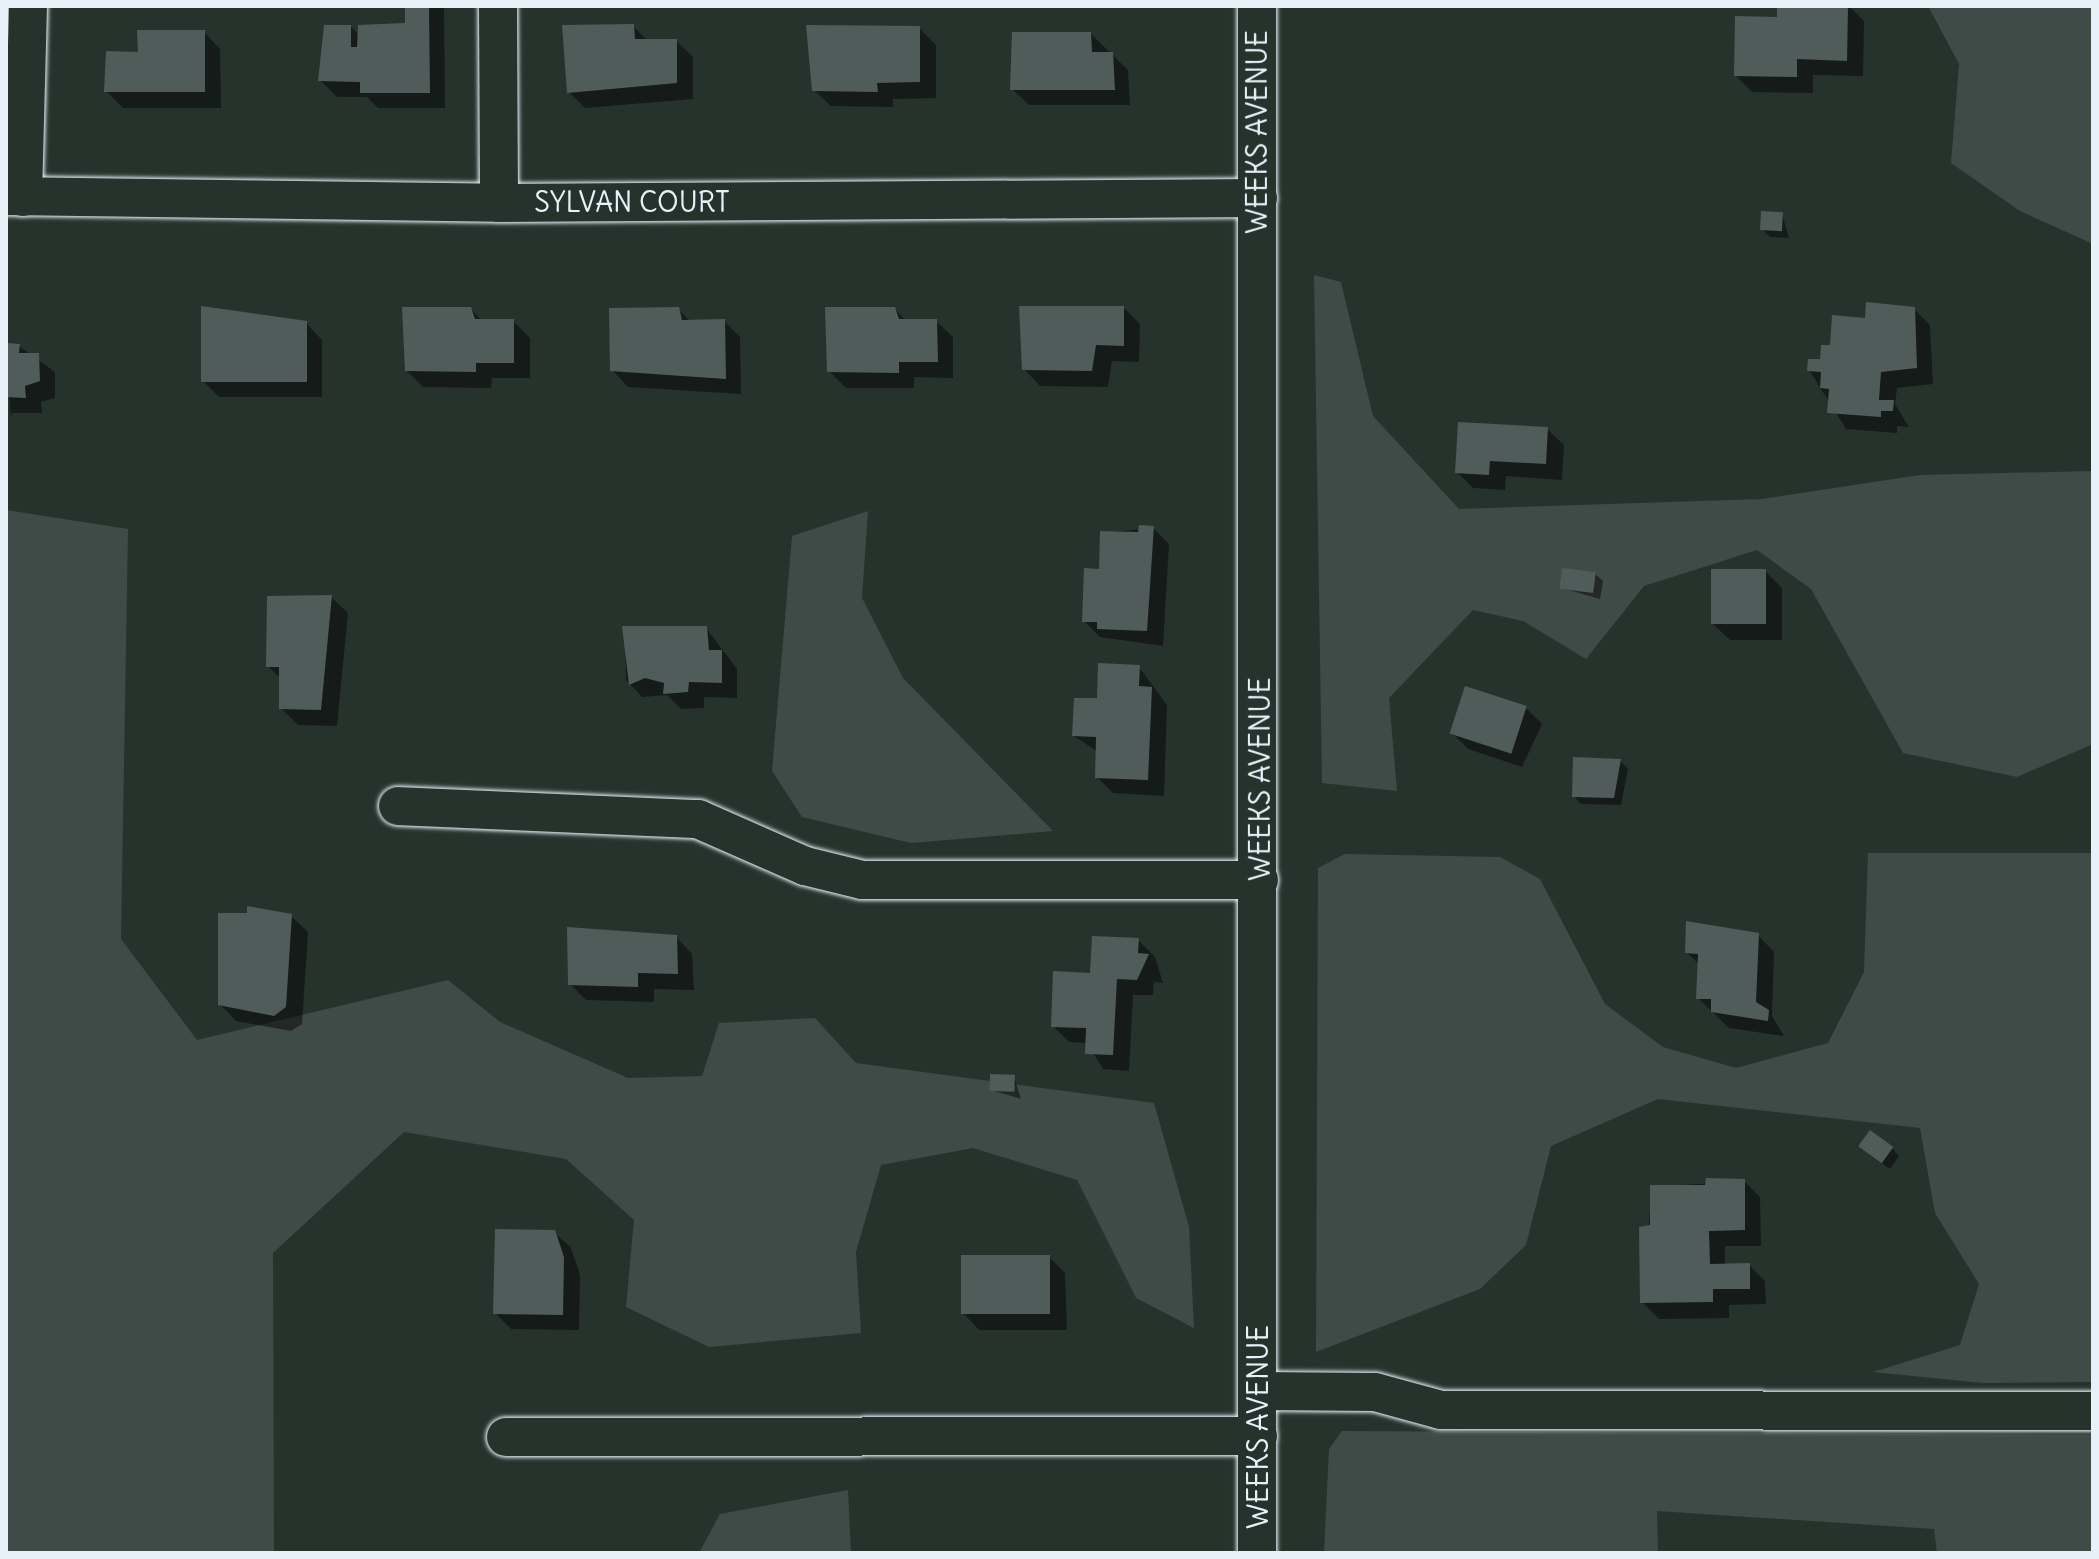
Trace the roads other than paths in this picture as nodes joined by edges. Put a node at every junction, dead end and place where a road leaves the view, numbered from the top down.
1 (28, 6) edge
2 (498, 6) edge
3 (1257, 6) edge
4 (14, 197) edge
5 (1258, 198) junction
6 (499, 203) junction
7 (398, 806) dead end
8 (1259, 880) junction
9 (1258, 1391) junction
10 (2093, 1411) edge
11 (1258, 1436) junction
12 (506, 1437) dead end
13 (1257, 1553) edge

1 - 4 street
2 - 6 street
3 - 5 street, WEEKS AVENUE
4 - 6 street, SYLVAN COURT
5 - 6 street, SYLVAN COURT
5 - 8 street, WEEKS AVENUE
7 - 8 street
8 - 9 street, WEEKS AVENUE
9 - 10 street
9 - 11 street, WEEKS AVENUE
11 - 12 street
11 - 13 street, WEEKS AVENUE

